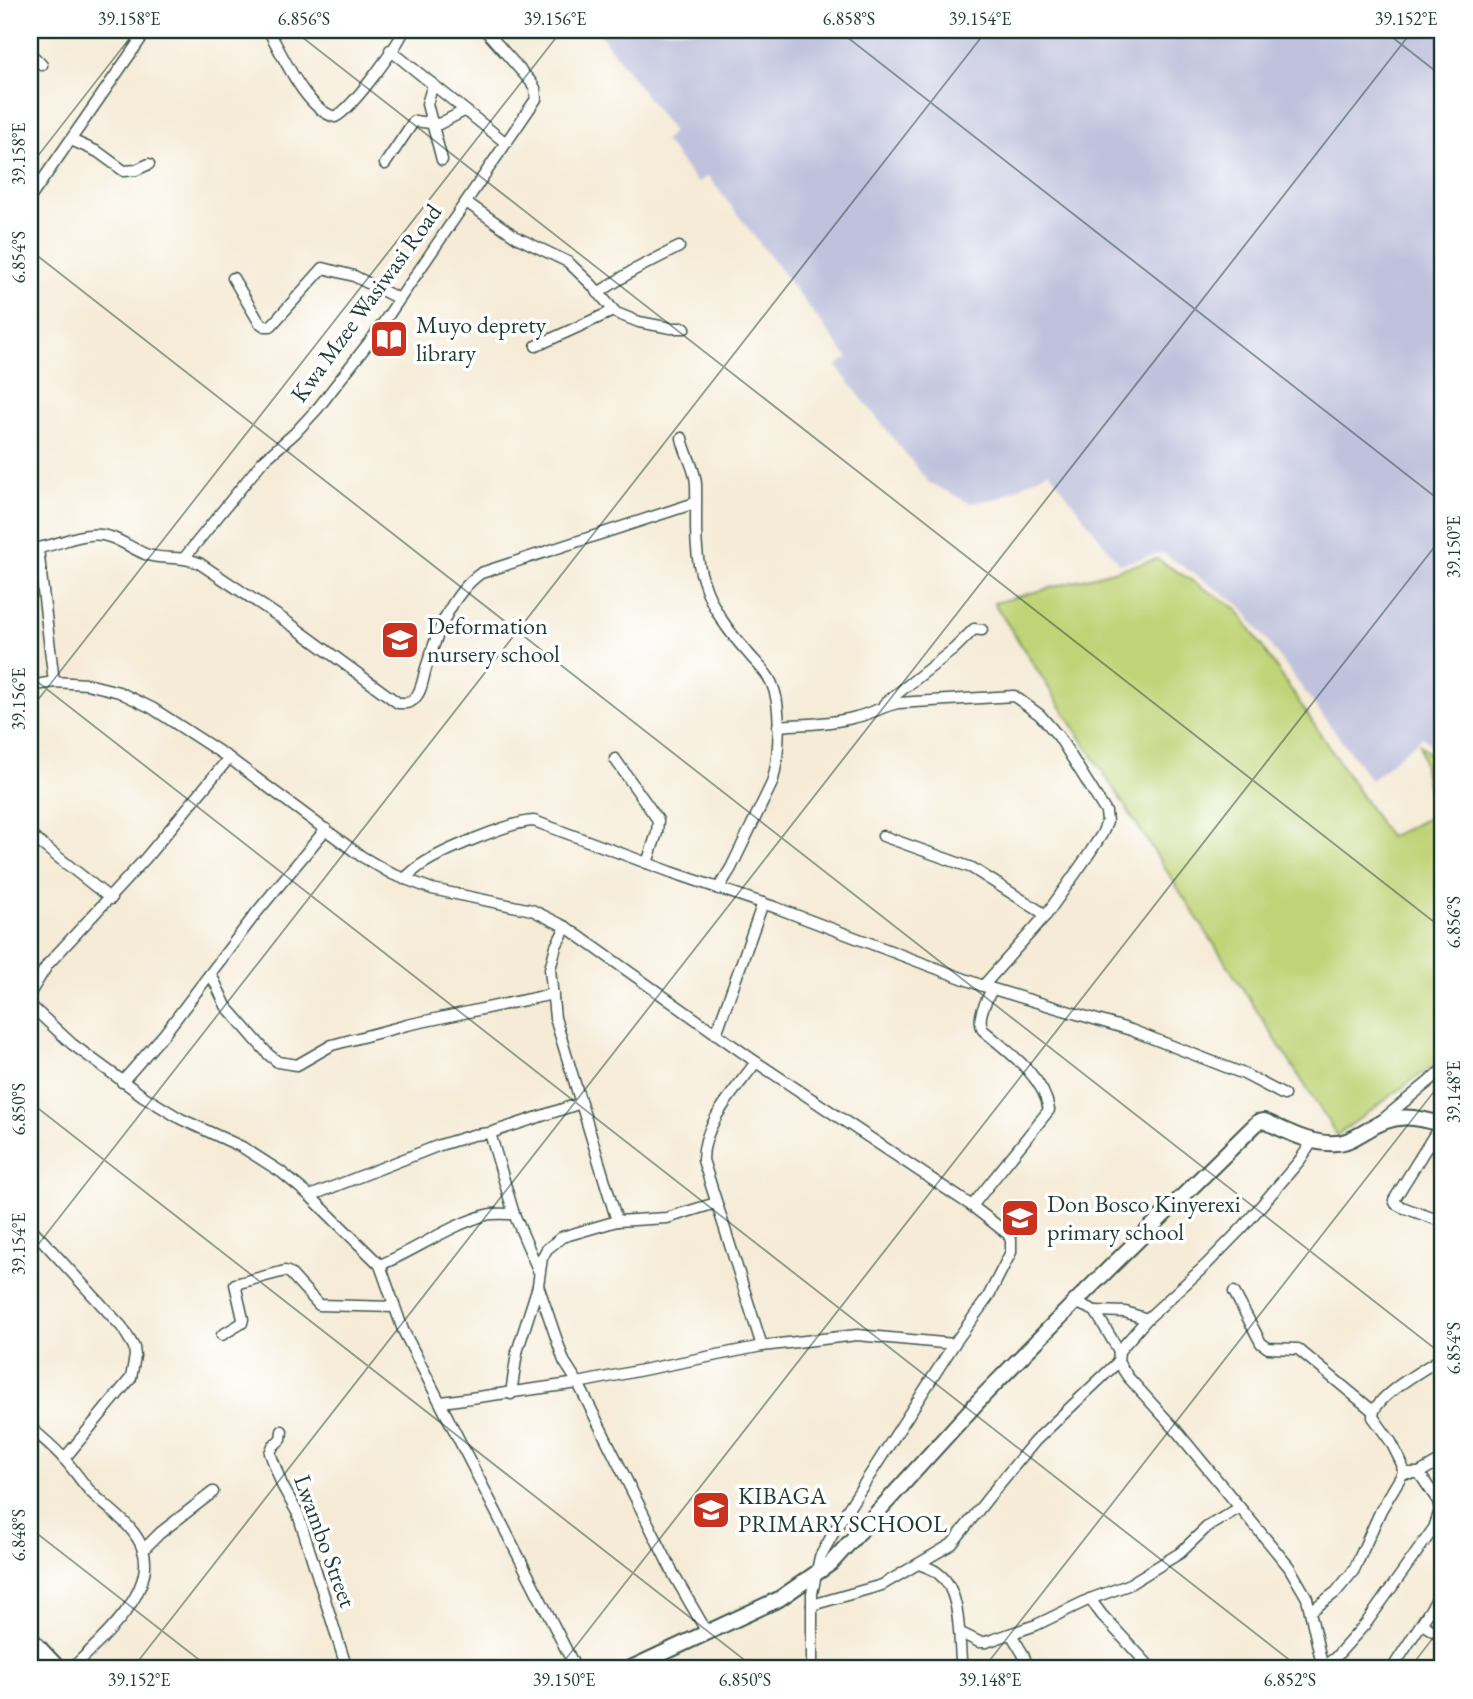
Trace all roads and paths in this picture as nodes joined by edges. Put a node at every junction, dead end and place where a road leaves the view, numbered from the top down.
1 (32, 30) edge
2 (147, 30) edge
3 (268, 30) edge
4 (404, 30) edge
5 (485, 30) edge
6 (30, 35) edge
7 (390, 50) junction
8 (30, 53) edge
9 (42, 65) dead end
10 (433, 84) junction
11 (464, 111) junction
12 (430, 123) junction
13 (71, 140) junction
14 (506, 143) junction
15 (442, 160) dead end
16 (149, 164) dead end
17 (385, 164) dead end
18 (35, 184) edge
19 (30, 198) edge
20 (466, 202) junction
21 (679, 247) dead end
22 (233, 278) dead end
23 (598, 293) junction
24 (399, 299) junction
25 (613, 312) junction
26 (685, 328) dead end
27 (536, 346) dead end
28 (682, 438) dead end
29 (695, 503) junction
30 (34, 549) edge
31 (185, 557) junction
32 (982, 630) dead end
33 (54, 682) junction
34 (30, 686) edge
35 (882, 706) junction
36 (778, 726) junction
37 (229, 758) junction
38 (615, 759) dead end
39 (326, 829) junction
40 (30, 835) edge
41 (883, 836) dead end
42 (648, 863) junction
43 (404, 879) junction
44 (718, 889) junction
45 (111, 899) junction
46 (763, 903) junction
47 (1046, 915) junction
48 (566, 927) junction
49 (211, 974) junction
50 (987, 988) junction
51 (30, 993) edge
52 (553, 993) junction
53 (30, 1005) edge
54 (716, 1034) junction
55 (756, 1062) junction
56 (1443, 1070) edge
57 (122, 1082) junction
58 (1284, 1095) dead end
59 (581, 1103) junction
60 (1382, 1121) junction
61 (1442, 1124) edge
62 (490, 1133) junction
63 (1312, 1142) junction
64 (310, 1196) junction
65 (716, 1203) junction
66 (971, 1206) junction
67 (514, 1214) junction
68 (617, 1221) junction
69 (1443, 1222) edge
70 (30, 1227) edge
71 (380, 1265) junction
72 (539, 1273) junction
73 (538, 1284) junction
74 (1234, 1292) dead end
75 (1074, 1302) junction
76 (394, 1307) junction
77 (1095, 1311) junction
78 (1147, 1318) junction
79 (222, 1335) dead end
80 (954, 1345) junction
81 (762, 1346) junction
82 (1119, 1356) junction
83 (1443, 1357) edge
84 (578, 1383) junction
85 (511, 1394) junction
86 (442, 1402) junction
87 (1373, 1411) junction
88 (30, 1427) edge
89 (282, 1431) dead end
90 (64, 1459) junction
91 (1443, 1459) edge
92 (1419, 1472) junction
93 (1403, 1473) junction
94 (213, 1492) dead end
95 (1239, 1508) junction
96 (143, 1550) junction
97 (919, 1564) junction
98 (816, 1574) junction
99 (1443, 1590) edge
100 (1090, 1599) junction
101 (812, 1605) junction
102 (1311, 1611) junction
103 (1422, 1624) junction
104 (961, 1633) junction
105 (708, 1634) junction
106 (1011, 1634) junction
107 (1443, 1637) edge
108 (30, 1638) edge
109 (1323, 1668) edge
110 (59, 1669) edge
111 (71, 1669) edge
112 (347, 1669) edge
113 (576, 1669) edge
114 (629, 1669) edge
115 (812, 1669) edge
116 (962, 1669) edge
117 (1029, 1669) edge
118 (1152, 1669) edge
119 (1392, 1669) edge

1 - 6 street
2 - 13 street
3 - 7 street
4 - 7 street
5 - 14 street, Kwa Mzee Wasiwasi Road
7 - 10 street
8 - 9 street
10 - 11 street
10 - 12 street
11 - 12 street
11 - 14 street
12 - 15 street
12 - 17 street
13 - 16 street
13 - 18 street
14 - 20 street, Kwa Mzee Wasiwasi Road
18 - 19 street
20 - 23 street
20 - 24 street, Kwa Mzee Wasiwasi Road
21 - 23 street
22 - 24 street
23 - 25 street
24 - 31 street, Kwa Mzee Wasiwasi Road
25 - 26 street
25 - 27 street
28 - 29 street
29 - 31 street
29 - 36 street
30 - 31 street
30 - 33 street
32 - 35 street
33 - 34 street
33 - 37 street
35 - 36 street
35 - 47 street
36 - 44 street
37 - 39 street
37 - 45 street
38 - 42 street
39 - 43 street
39 - 49 street
40 - 45 street
41 - 47 street
42 - 43 street
42 - 44 street
43 - 48 street
44 - 46 street
45 - 51 street
46 - 50 street
46 - 54 street
47 - 50 street
48 - 52 street
48 - 54 street
49 - 52 street
49 - 57 street
50 - 58 street
50 - 66 street
52 - 59 street
53 - 57 street
54 - 55 street
55 - 65 street
55 - 66 street
56 - 60 street
57 - 64 street
59 - 62 street
59 - 68 street
60 - 61 street
60 - 63 street
61 - 69 street
62 - 64 street
62 - 67 street
63 - 75 street
63 - 78 street
64 - 71 street
65 - 68 street
65 - 81 street
66 - 80 street
67 - 71 street
67 - 72 street
68 - 72 street
70 - 90 street
71 - 76 street
72 - 73 street
73 - 84 street
73 - 85 street
74 - 87 street
75 - 77 street
75 - 98 street
76 - 79 street
76 - 86 street
77 - 78 street
77 - 82 street
78 - 82 street
80 - 81 street
80 - 98 street
81 - 84 street
82 - 95 street
82 - 97 street
83 - 87 street
84 - 85 street
84 - 105 street
85 - 86 street
86 - 113 street
87 - 93 street
88 - 90 street
89 - 112 street, Lwambo Street
90 - 96 street
91 - 92 street
92 - 93 street
92 - 109 street
93 - 102 street
94 - 96 street
95 - 100 street
95 - 102 street
96 - 111 street
97 - 101 street
97 - 104 street
98 - 101 street
98 - 105 street
99 - 103 street
100 - 106 street
100 - 118 street
101 - 115 street
102 - 109 street
103 - 107 street
103 - 119 street
104 - 106 street
104 - 116 street
105 - 114 street
106 - 117 street
108 - 110 street

